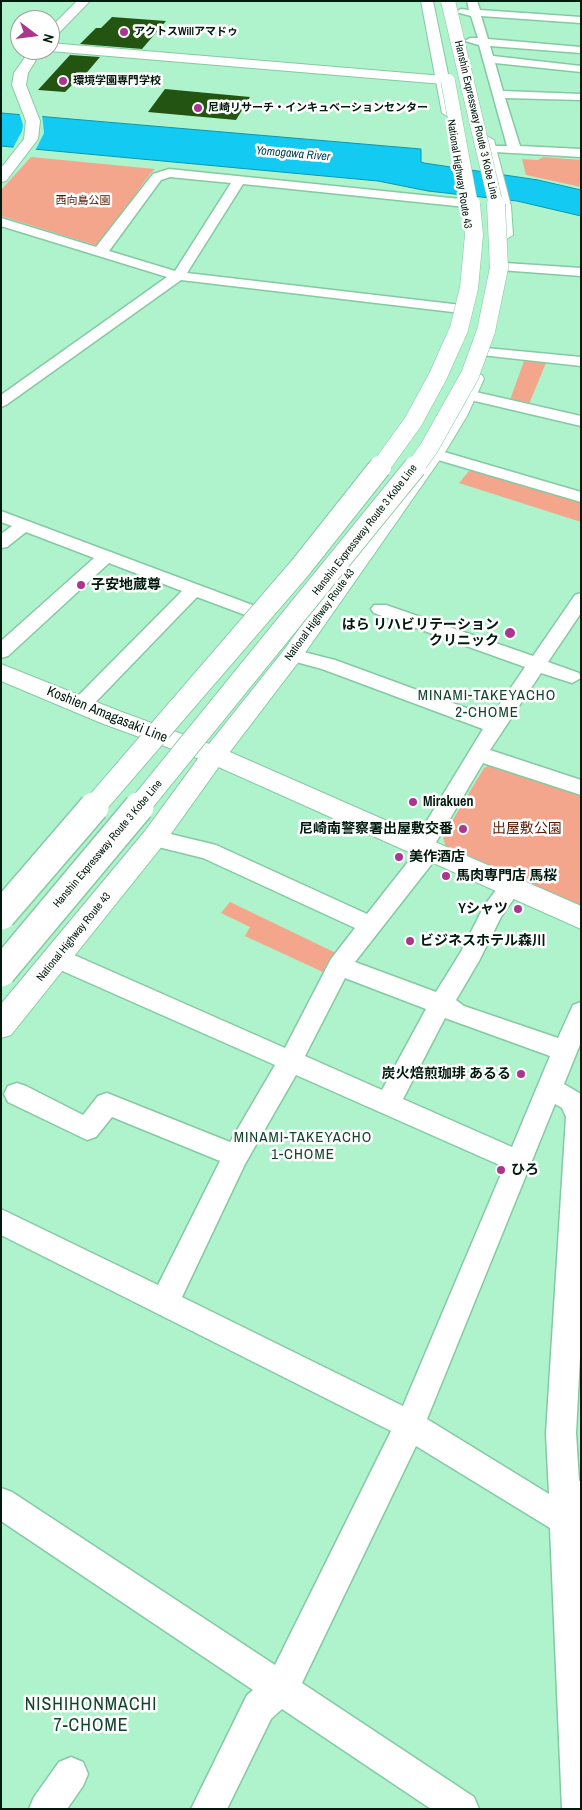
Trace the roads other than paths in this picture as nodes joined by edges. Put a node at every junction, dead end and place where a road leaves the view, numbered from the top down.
1 (84, 1) edge
2 (428, 1) edge
3 (432, 1) edge
4 (505, 1) edge
5 (452, 5) edge
6 (473, 7) edge
7 (501, 14) junction
8 (537, 17) junction
9 (581, 20) edge
10 (60, 25) edge
11 (462, 40) junction
12 (530, 40) junction
13 (484, 42) junction
14 (60, 48) edge
15 (581, 50) edge
16 (489, 59) junction
17 (29, 60) edge
18 (522, 67) junction
19 (581, 69) edge
20 (443, 80) junction
21 (497, 94) junction
22 (581, 97) edge
23 (514, 148) junction
24 (489, 149) junction
25 (581, 153) edge
26 (1, 178) edge
27 (239, 180) junction
28 (465, 201) junction
29 (1, 222) edge
30 (97, 252) junction
31 (505, 267) junction
32 (581, 272) edge
33 (178, 276) junction
34 (461, 309) junction
35 (486, 352) junction
36 (581, 362) edge
37 (467, 395) junction
38 (5, 396) edge
39 (581, 421) edge
40 (434, 454) junction
41 (581, 497) edge
42 (1, 516) edge
43 (24, 525) junction
44 (1, 543) edge
45 (106, 556) junction
46 (194, 590) junction
47 (581, 599) edge
48 (380, 609) dead end
49 (256, 613) junction
50 (1, 652) edge
51 (292, 654) junction
52 (538, 664) junction
53 (1, 672) edge
54 (572, 677) dead end
55 (81, 705) junction
56 (495, 726) junction
57 (153, 734) junction
58 (479, 754) junction
59 (214, 755) junction
60 (581, 788) edge
61 (154, 838) junction
62 (426, 849) junction
63 (511, 887) junction
64 (1, 909) edge
65 (1, 915) edge
66 (581, 918) edge
67 (372, 926) junction
68 (57, 958) junction
69 (339, 966) junction
70 (1, 972) edge
71 (441, 1004) junction
72 (581, 1012) edge
73 (1, 1026) edge
74 (565, 1051) junction
75 (290, 1062) junction
76 (549, 1089) junction
77 (17, 1094) dead end
78 (387, 1105) junction
79 (236, 1156) junction
80 (518, 1162) junction
81 (1, 1221) edge
82 (164, 1303) junction
83 (410, 1425) junction
84 (1, 1504) edge
85 (573, 1505) edge
86 (577, 1664) edge
87 (281, 1689) junction
88 (71, 1774) dead end
89 (46, 1809) edge
90 (208, 1809) edge
91 (462, 1809) edge
92 (580, 1809) edge

1 - 10 main road
2 - 20 main road, National Highway Route 43
3 - 65 main road, Hanshin Expressway Route 3 Kobe Line, bridge
4 - 7 street
5 - 6 street
5 - 11 main road, National Highway Route 43
5 - 70 main road, Hanshin Expressway Route 3 Kobe Line, bridge
6 - 7 street
6 - 13 street
7 - 8 street
8 - 9 street
8 - 12 street
11 - 13 street
11 - 24 main road, National Highway Route 43
12 - 13 street
12 - 15 street
12 - 18 street
13 - 16 street
14 - 20 main road
16 - 18 street
16 - 21 street
17 - 26 main road
18 - 19 street
20 - 28 main road, National Highway Route 43
21 - 22 street
21 - 23 street
23 - 24 street
23 - 25 street
24 - 31 main road, National Highway Route 43
27 - 28 street
27 - 30 street
27 - 33 street
28 - 34 main road, National Highway Route 43
29 - 30 street
30 - 33 street
31 - 32 street
31 - 35 main road, National Highway Route 43
33 - 34 street
33 - 38 street
34 - 49 main road, National Highway Route 43
35 - 36 street
35 - 37 main road, National Highway Route 43
37 - 39 street
37 - 40 main road, National Highway Route 43
40 - 41 street
40 - 51 main road, National Highway Route 43
42 - 43 street
43 - 44 street
43 - 45 street
45 - 46 street
45 - 50 street
46 - 49 street
46 - 55 street
47 - 52 street
48 - 52 street
49 - 57 main road, National Highway Route 43
51 - 56 street
51 - 59 main road, National Highway Route 43
52 - 54 street
52 - 56 street
53 - 55 main road, Koshien Amagasaki Line
55 - 57 main road, Koshien Amagasaki Line
56 - 58 street
57 - 59 main road, Koshien Amagasaki Line
57 - 64 main road, National Highway Route 43
58 - 60 street
58 - 62 street
59 - 61 main road, National Highway Route 43
59 - 62 main road, Koshien Amagasaki Line
61 - 67 street
61 - 68 main road, National Highway Route 43
62 - 63 main road, Koshien Amagasaki Line
62 - 67 street
63 - 66 main road, Koshien Amagasaki Line
63 - 71 street
67 - 69 street
68 - 73 main road, National Highway Route 43
68 - 75 street
69 - 71 street
69 - 75 street
71 - 74 street
71 - 78 street
72 - 74 street
74 - 76 street
75 - 78 street
75 - 79 street
76 - 80 street
76 - 85 street
77 - 79 street
78 - 80 street
79 - 82 street
80 - 83 street
81 - 82 street
82 - 83 street
83 - 85 street
83 - 87 street
84 - 87 street
85 - 86 street
86 - 92 street
87 - 90 street
87 - 91 street
88 - 89 street

